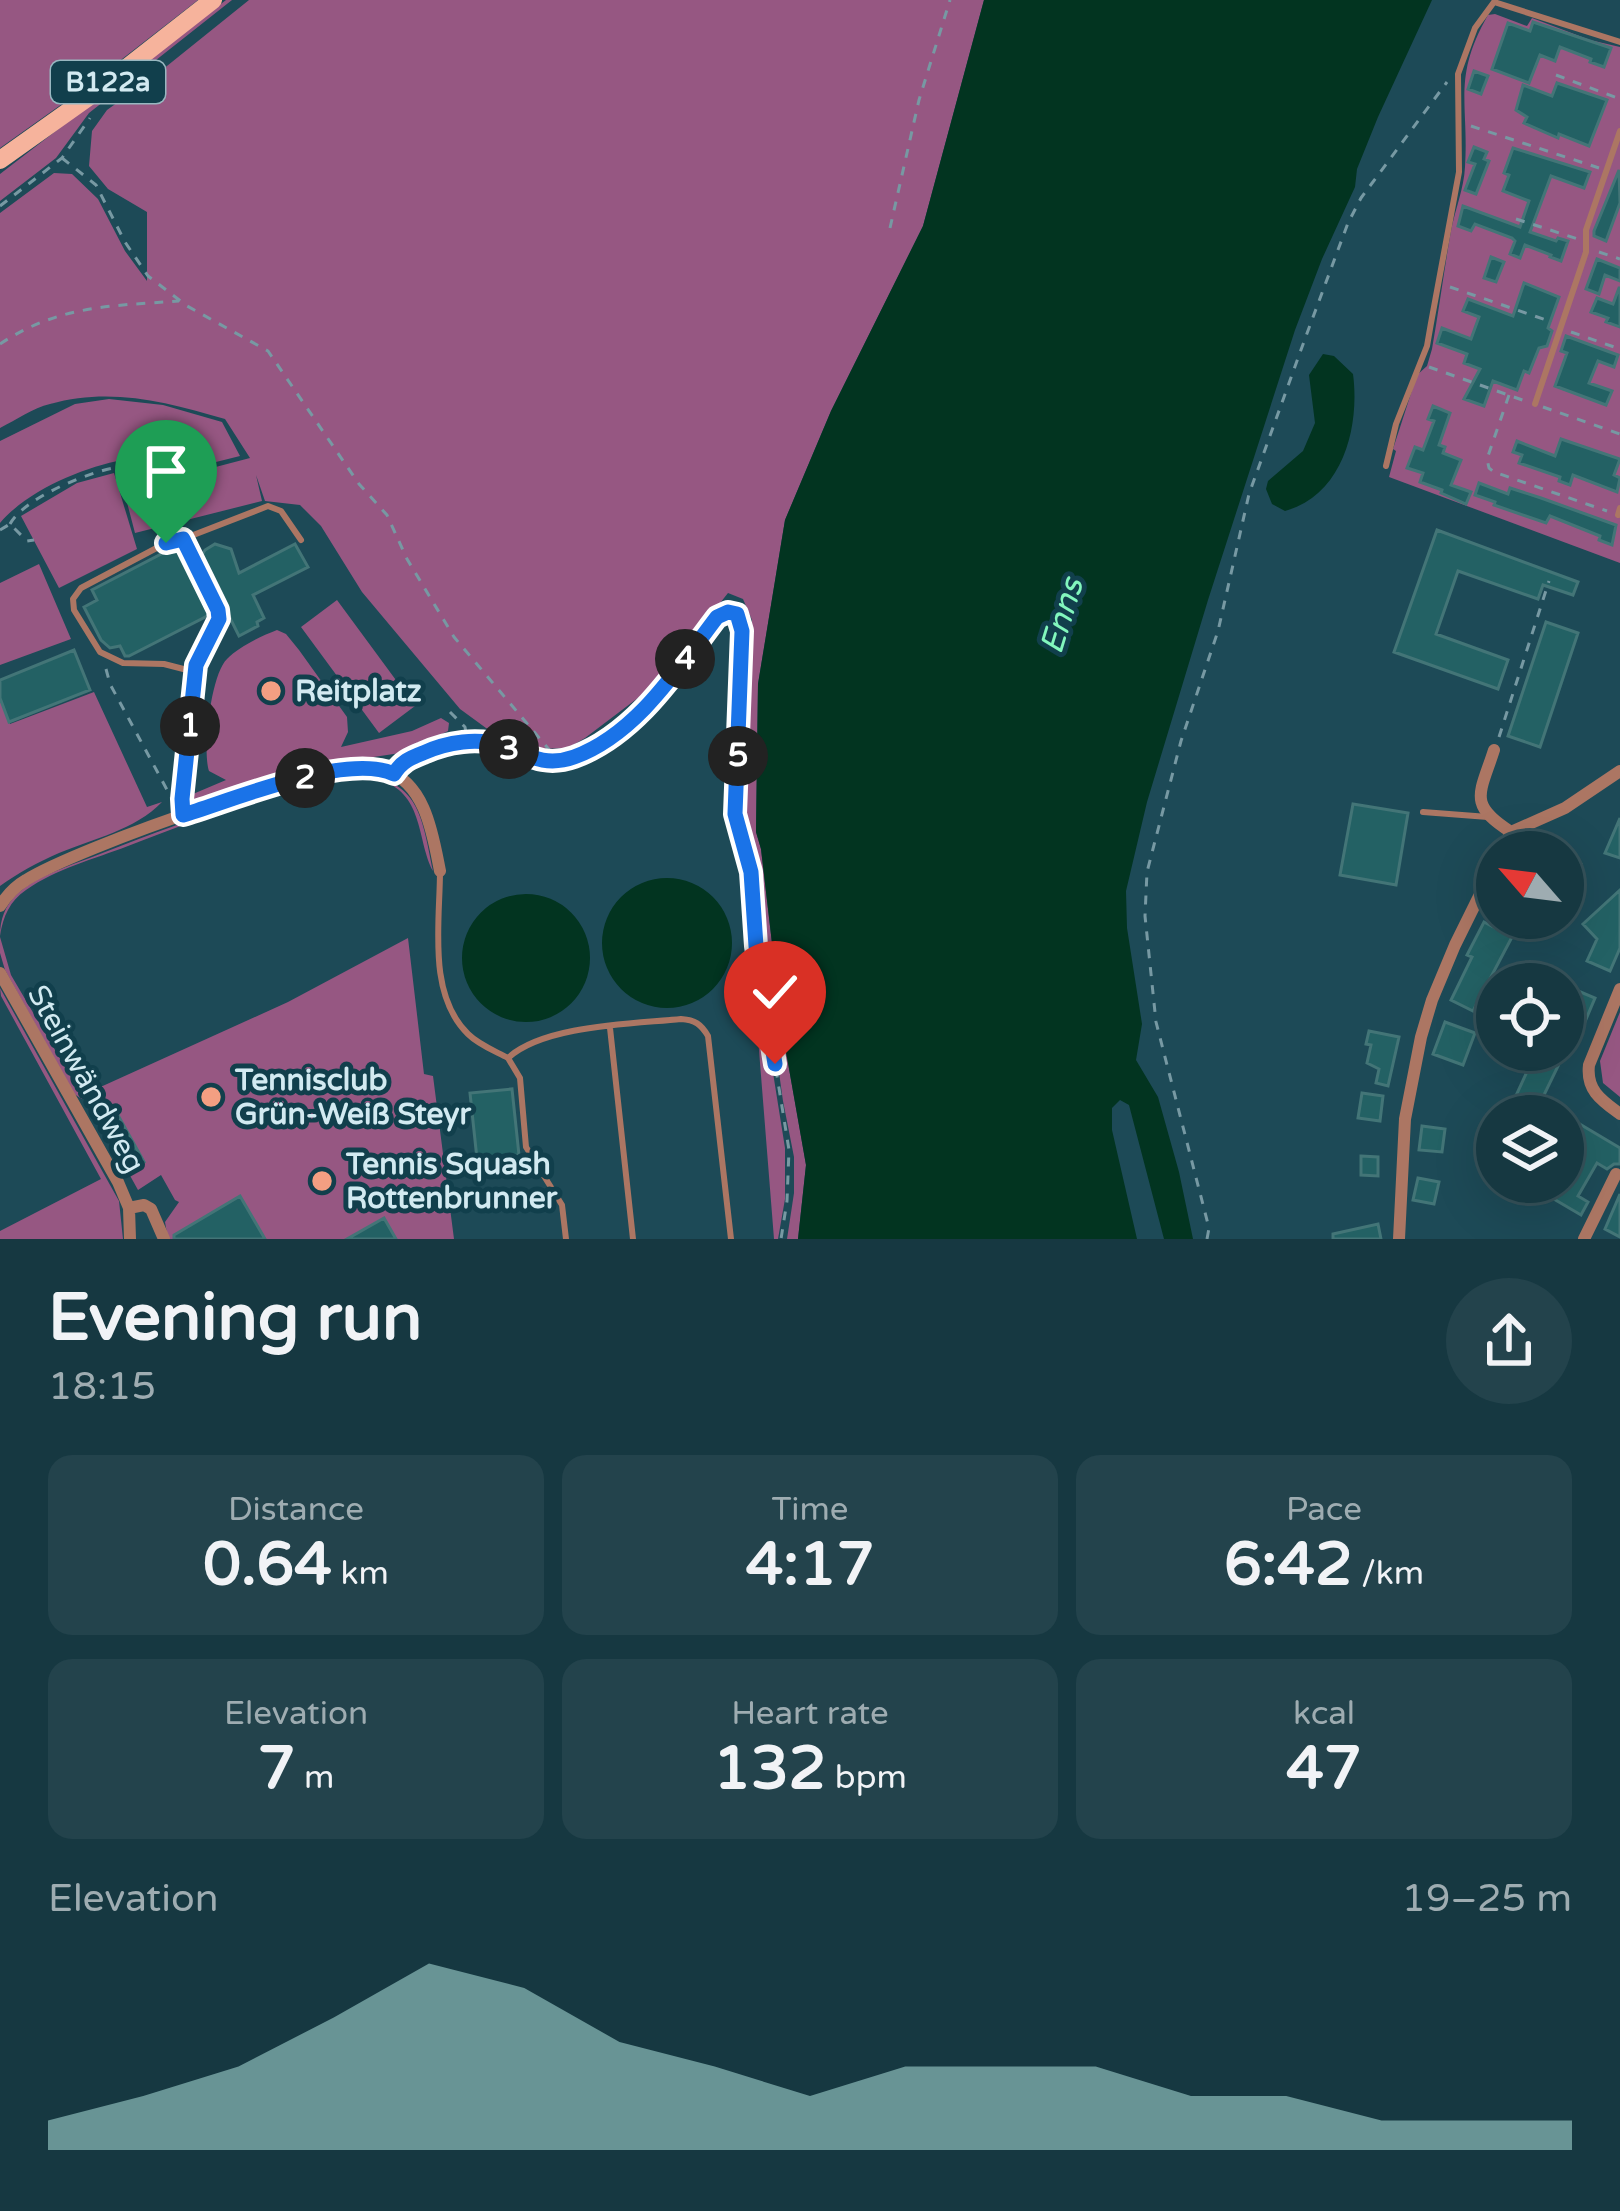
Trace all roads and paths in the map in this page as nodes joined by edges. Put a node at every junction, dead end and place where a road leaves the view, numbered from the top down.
1 (213, 0) edge
2 (950, 0) edge
3 (1620, 42) edge
4 (1458, 74) junction
5 (1556, 75) dead end
6 (1620, 99) edge
7 (95, 110) dead end
8 (1459, 123) junction
9 (1620, 131) edge
10 (62, 158) junction
11 (0, 160) edge
12 (1606, 170) junction
13 (0, 206) edge
14 (1516, 218) dead end
15 (890, 228) dead end
16 (1586, 243) junction
17 (1620, 259) edge
18 (1437, 282) junction
19 (181, 301) junction
20 (1562, 327) junction
21 (0, 344) edge
22 (1620, 349) edge
23 (1420, 362) junction
24 (1509, 395) junction
25 (1535, 404) junction
26 (1620, 434) edge
27 (1386, 466) dead end
28 (129, 483) dead end
29 (1619, 511) edge
30 (10, 524) junction
31 (0, 530) edge
32 (183, 539) junction
33 (34, 540) dead end
34 (301, 541) dead end
35 (1550, 581) dead end
36 (109, 658) junction
37 (195, 672) junction
38 (450, 712) dead end
39 (467, 742) junction
40 (1495, 750) joint
41 (558, 761) junction
42 (1620, 772) edge
43 (394, 774) junction
44 (182, 812) junction
45 (1423, 812) dead end
46 (1488, 817) junction
47 (1509, 831) edge
48 (1513, 831) edge
49 (440, 871) joint
50 (1476, 903) edge
51 (0, 906) edge
52 (0, 973) edge
53 (1620, 989) edge
54 (610, 1027) junction
55 (508, 1058) junction
56 (1620, 1114) edge
57 (1616, 1174) dead end
58 (129, 1208) junction
59 (130, 1239) edge
60 (164, 1239) edge
61 (566, 1239) edge
62 (632, 1239) edge
63 (731, 1239) edge
64 (782, 1239) edge
65 (1208, 1239) edge
66 (1399, 1239) edge
67 (1584, 1239) edge

1 - 11 main road, B122a
2 - 15 path
3 - 4 lane
4 - 8 lane
4 - 65 path
5 - 6 path
7 - 10 path
8 - 12 path
8 - 18 lane
9 - 12 lane
10 - 13 path
10 - 19 path
12 - 16 lane
14 - 16 path
16 - 17 path
16 - 20 lane
18 - 20 path
18 - 23 lane
19 - 21 path
19 - 41 path
20 - 22 path
20 - 25 lane
23 - 24 path
23 - 27 lane
24 - 25 path
24 - 29 path
25 - 26 path
28 - 30 path
30 - 31 path
30 - 33 path
32 - 34 lane
32 - 36 lane
32 - 37 lane
35 - 40 path
36 - 37 lane
36 - 44 path
37 - 44 lane
38 - 39 path
39 - 41 path
39 - 43 path
40 - 46 street
41 - 64 path
42 - 48 street
43 - 44 street
43 - 49 street
44 - 51 street
45 - 46 lane
46 - 47 street
49 - 55 lane
50 - 66 street
52 - 58 street, Steinwändweg
53 - 56 street
54 - 55 lane
54 - 62 lane
54 - 63 lane
55 - 61 lane
57 - 67 street
58 - 59 street, Steinwändweg
58 - 60 street, Steinwändweg

